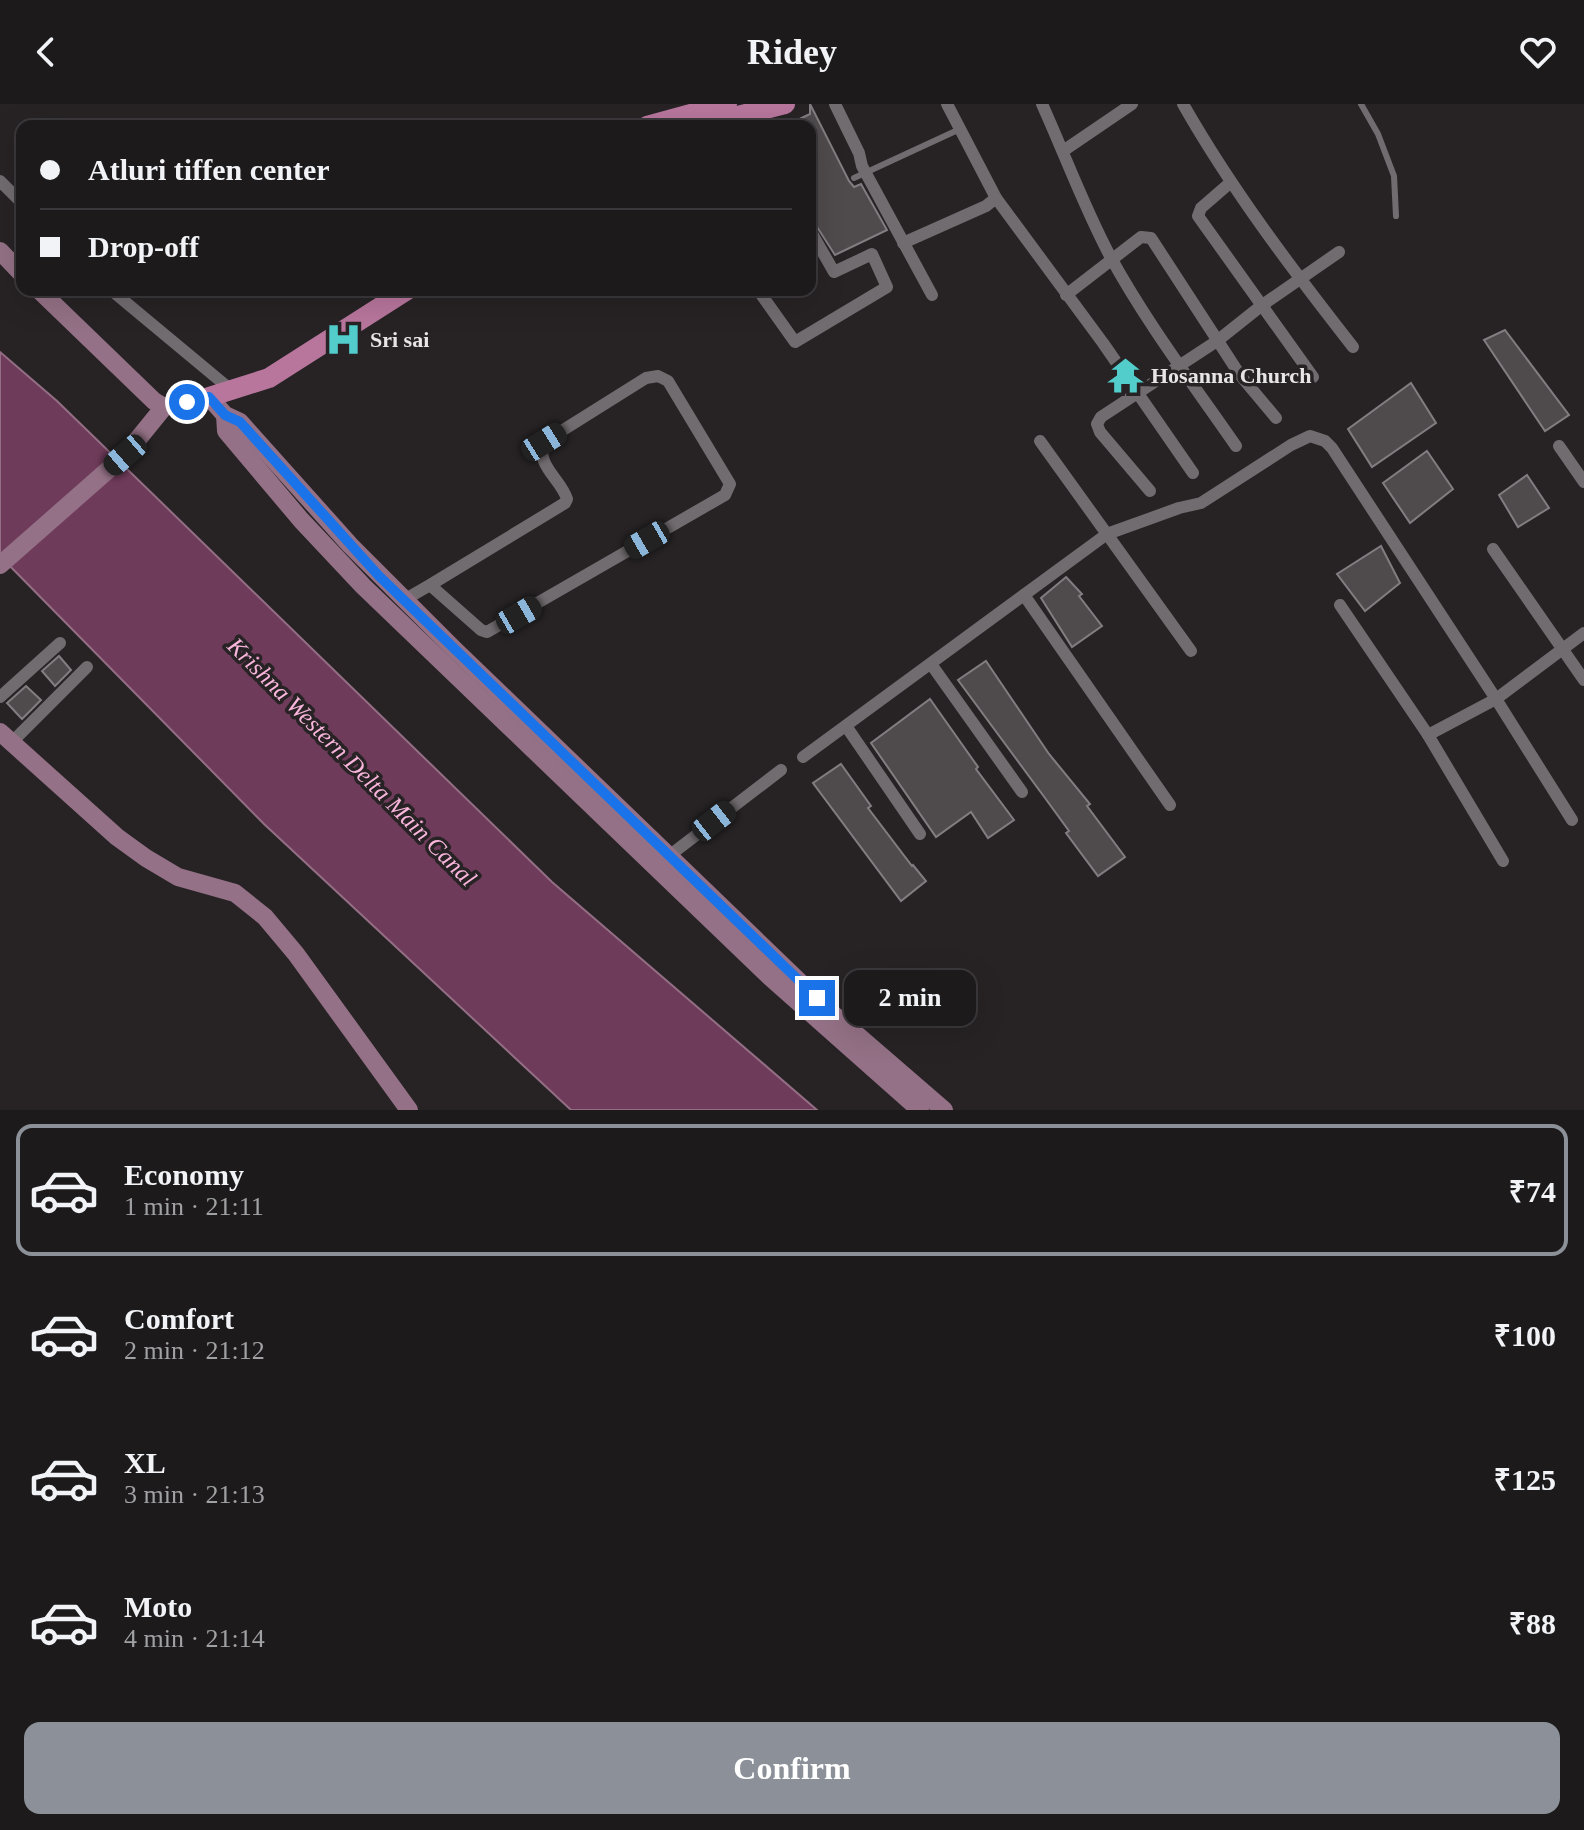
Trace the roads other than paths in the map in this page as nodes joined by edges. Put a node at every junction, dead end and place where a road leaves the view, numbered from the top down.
1 (785, 104) edge
2 (835, 104) edge
3 (947, 104) edge
4 (1042, 104) edge
5 (1132, 104) edge
6 (1183, 104) edge
7 (1361, 104) edge
8 (716, 119) edge
9 (960, 129) junction
10 (1063, 151) junction
11 (860, 176) junction
12 (0, 181) edge
13 (1231, 182) junction
14 (16, 197) edge
15 (996, 198) junction
16 (1396, 216) dead end
17 (816, 240) edge
18 (903, 243) junction
19 (0, 251) edge
20 (1339, 252) dead end
21 (1111, 258) junction
22 (16, 268) edge
23 (1301, 281) junction
24 (932, 295) dead end
25 (1066, 295) junction
26 (45, 296) edge
27 (118, 296) edge
28 (380, 296) edge
29 (398, 296) edge
30 (762, 296) edge
31 (1261, 306) junction
32 (1217, 341) junction
33 (1353, 347) dead end
34 (1179, 365) junction
35 (1313, 377) dead end
36 (257, 381) junction
37 (230, 389) junction
38 (1136, 392) junction
39 (209, 397) junction
40 (164, 407) junction
41 (225, 415) junction
42 (1276, 418) dead end
43 (1040, 441) dead end
44 (1236, 446) dead end
45 (1559, 446) dead end
46 (1193, 473) dead end
47 (1584, 482) edge
48 (1150, 491) dead end
49 (1107, 534) junction
50 (1493, 549) dead end
51 (0, 565) edge
52 (430, 585) junction
53 (1024, 595) junction
54 (404, 600) junction
55 (1340, 605) dead end
56 (1584, 633) edge
57 (60, 643) dead end
58 (1563, 649) junction
59 (1191, 651) dead end
60 (446, 654) junction
61 (931, 664) junction
62 (87, 667) dead end
63 (1584, 680) edge
64 (0, 697) edge
65 (1496, 699) junction
66 (846, 726) junction
67 (1428, 735) junction
68 (6, 736) edge
69 (803, 757) dead end
70 (781, 770) dead end
71 (1022, 792) dead end
72 (1170, 805) dead end
73 (1572, 820) dead end
74 (920, 834) dead end
75 (663, 861) junction
76 (1503, 861) dead end
77 (793, 987) junction
78 (409, 1110) edge
79 (920, 1110) edge
80 (944, 1110) edge

1 - 8 main road
2 - 11 street
3 - 9 street
4 - 10 street
5 - 10 street
6 - 13 street
7 - 16 lane
9 - 11 lane
9 - 15 street
10 - 21 street
11 - 18 street
12 - 14 street
13 - 23 street
13 - 31 street
15 - 18 street
15 - 25 street
17 - 30 street
18 - 24 street
19 - 22 main road
20 - 23 street
21 - 25 street
21 - 32 street
21 - 34 street
23 - 31 street
23 - 33 street
25 - 38 street
26 - 40 main road
27 - 37 street
28 - 36 main road
29 - 36 main road
31 - 32 street
31 - 35 street
32 - 34 street
32 - 42 street
34 - 38 street
34 - 44 street
36 - 37 main road
37 - 39 main road
38 - 46 street
38 - 48 street
39 - 40 main road
39 - 41 main road
40 - 51 main road
41 - 54 main road
41 - 60 main road
43 - 49 street
45 - 47 street
49 - 53 street
49 - 59 street
49 - 65 street
50 - 58 street
52 - 52 street
52 - 54 street
53 - 61 street
53 - 72 street
54 - 60 main road
55 - 67 street
56 - 58 street
57 - 64 street
58 - 63 street
58 - 65 street
60 - 75 main road
61 - 66 street
61 - 71 street
62 - 68 street
65 - 67 street
65 - 73 street
66 - 69 street
66 - 74 street
67 - 76 street
68 - 78 main road
70 - 75 street
75 - 77 main road
77 - 79 main road
77 - 80 main road

